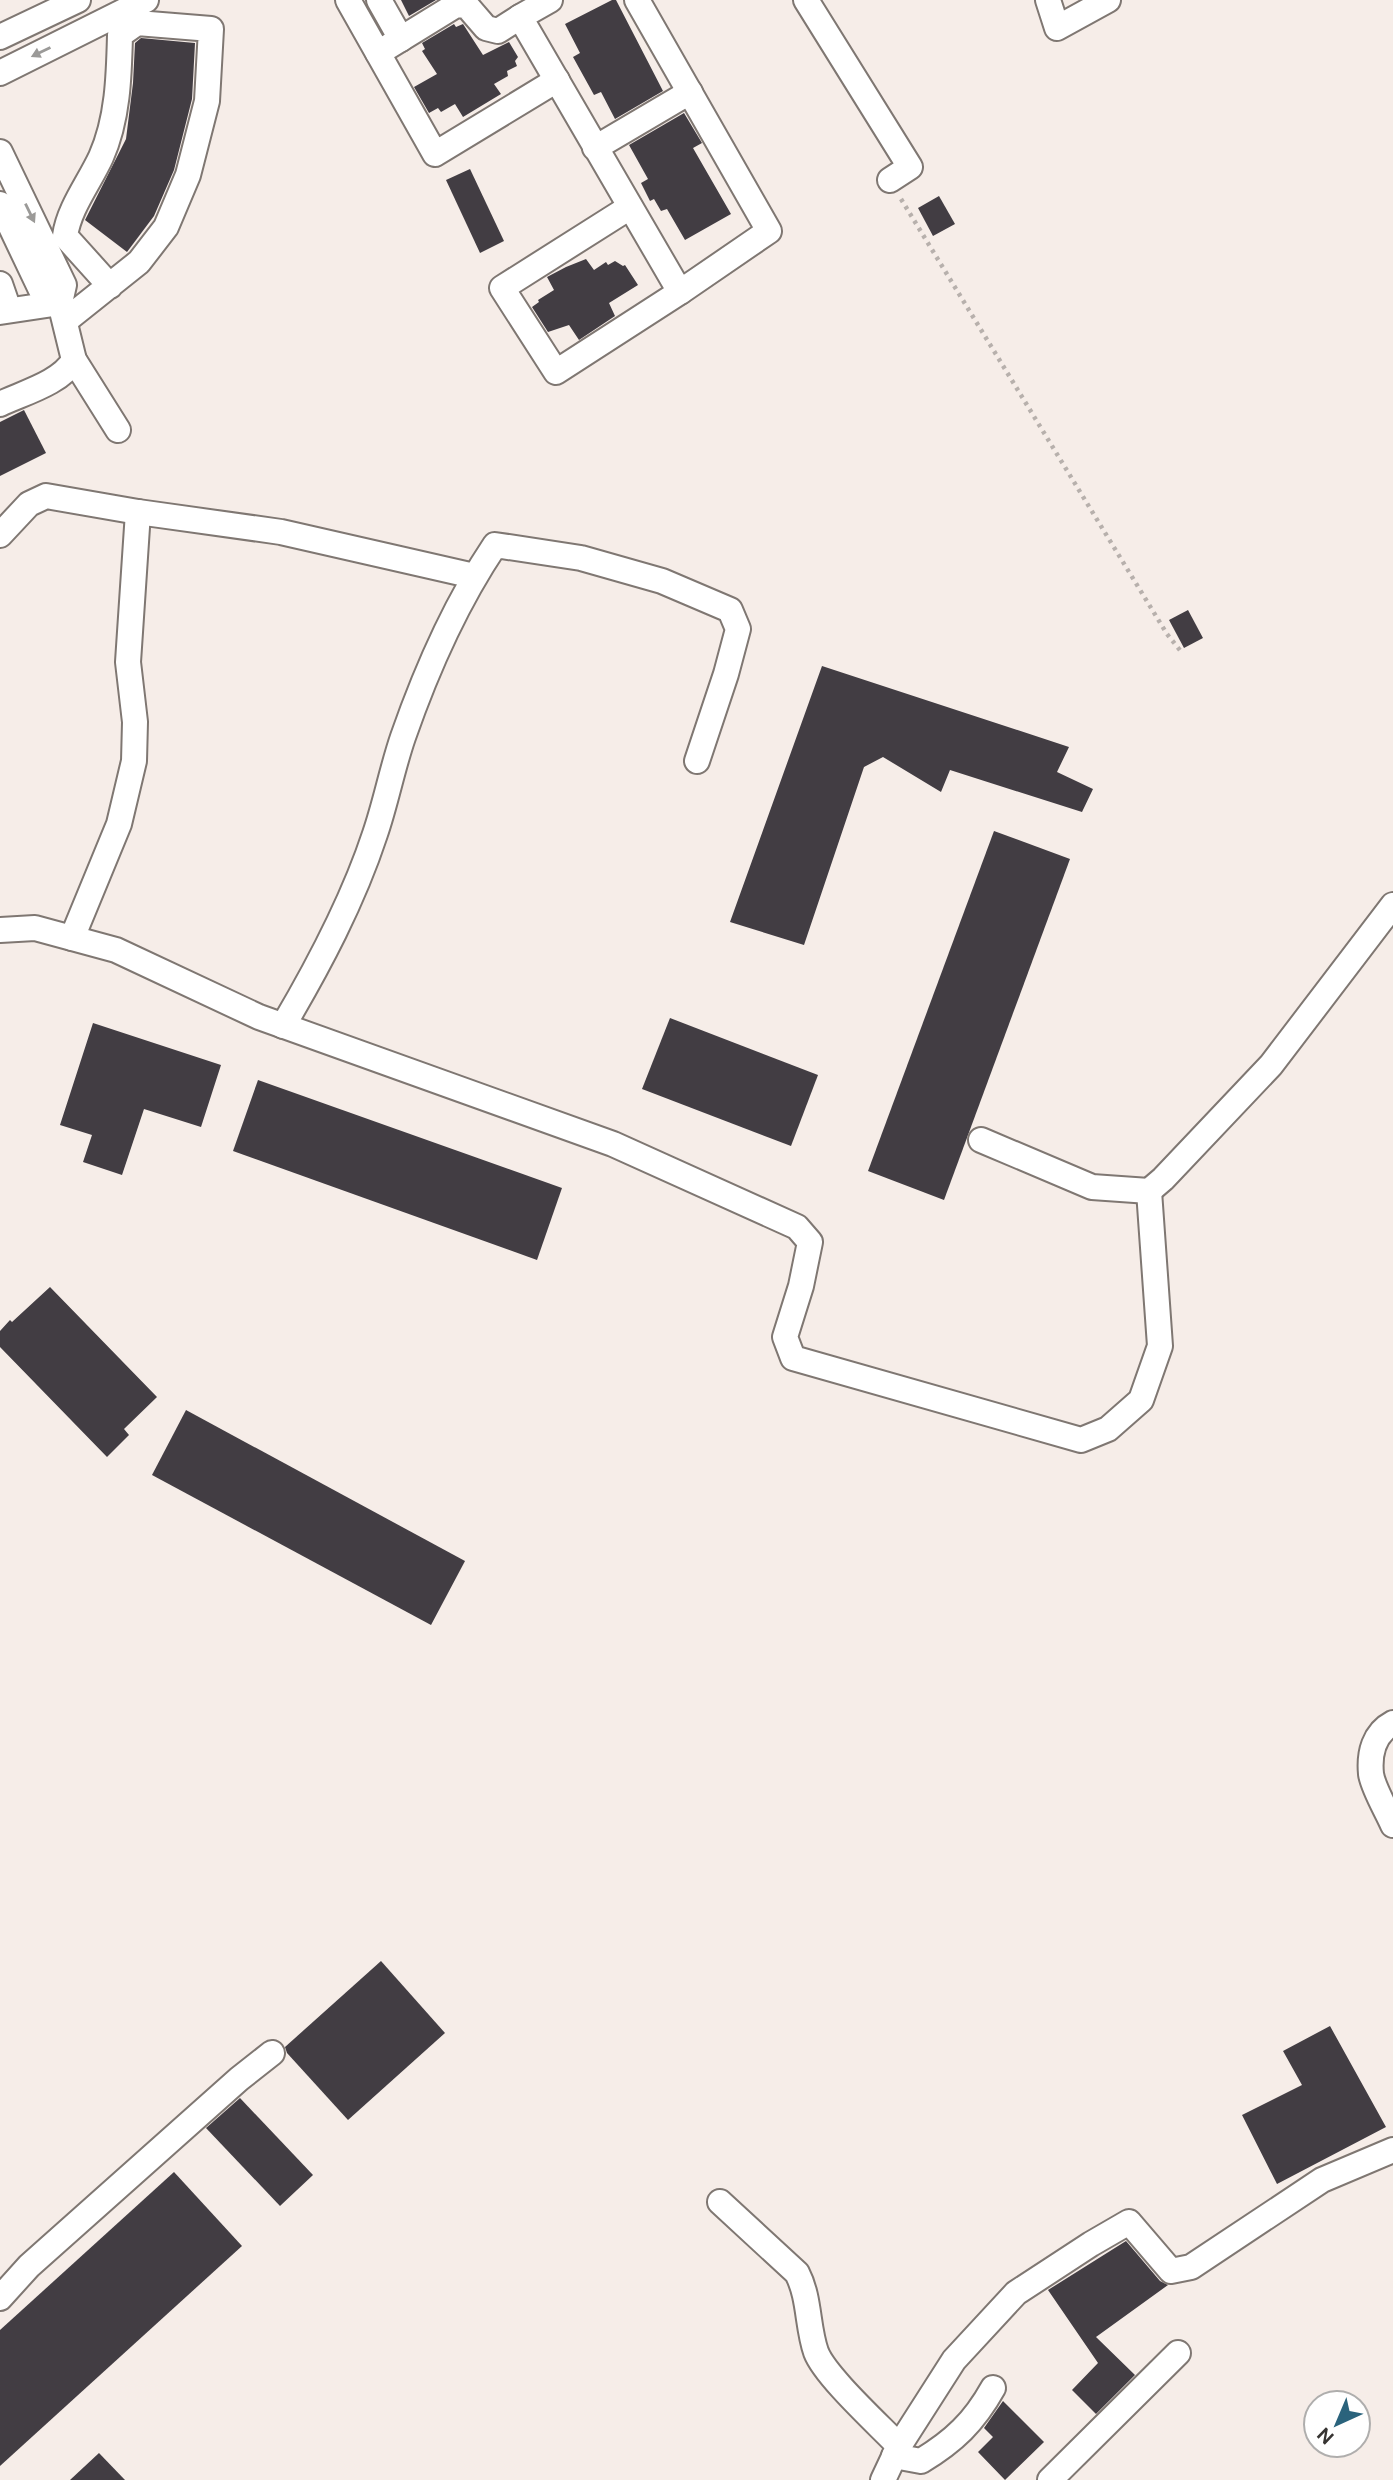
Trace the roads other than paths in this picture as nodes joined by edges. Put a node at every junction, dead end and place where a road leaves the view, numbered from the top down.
1 (146, 0) edge
2 (348, 0) edge
3 (380, 0) edge
4 (550, 0) edge
5 (637, 0) edge
6 (806, 0) edge
7 (1048, 0) edge
8 (1108, 0) edge
9 (70, 2) edge
10 (466, 3) edge
11 (100, 10) edge
12 (520, 17) junction
13 (82, 32) junction
14 (0, 37) edge
15 (401, 39) junction
16 (378, 53) junction
17 (0, 73) edge
18 (557, 80) junction
19 (690, 92) junction
20 (595, 148) junction
21 (0, 152) edge
22 (890, 180) road end
23 (0, 204) edge
24 (629, 207) junction
25 (0, 284) edge
26 (110, 286) junction
27 (680, 292) junction
28 (4, 311) edge
29 (63, 312) junction
30 (74, 360) junction
31 (0, 404) edge
32 (118, 430) dead end
33 (138, 512) junction
34 (0, 535) edge
35 (474, 576) junction
36 (697, 761) dead end
37 (1393, 905) edge
38 (0, 930) edge
39 (72, 938) junction
40 (283, 1026) junction
41 (981, 1140) dead end
42 (1149, 1191) junction
43 (1393, 1723) edge
44 (1393, 1825) edge
45 (271, 2053) dead end
46 (1393, 2150) edge
47 (720, 2202) dead end
48 (0, 2298) edge
49 (1178, 2353) dead end
50 (993, 2388) dead end
51 (897, 2451) junction
52 (883, 2480) edge
53 (1049, 2480) edge

1 - 11 street
2 - 16 street
3 - 15 street
4 - 12 street
5 - 19 street
6 - 22 street
7 - 8 street
9 - 13 street
9 - 14 street
10 - 12 street
10 - 15 street
11 - 13 street
12 - 18 street
13 -> 17 street
15 - 16 street
16 - 18 street
18 - 20 street
19 - 20 street
19 - 27 street
20 - 24 street
21 -> 29 street
23 - 29 street
24 - 27 street
24 - 27 street
25 - 28 street
26 - 26 street
26 - 29 street
28 - 29 street
29 - 30 street
30 - 31 street
30 - 32 street
33 - 34 street
33 - 35 street
33 - 39 street
35 - 36 street
35 - 40 street
37 - 42 street
38 - 39 street
39 - 40 street
40 - 42 street
41 - 42 street
43 - 44 street
45 - 48 street
46 - 51 street
47 - 51 street
49 - 53 street
50 - 51 street
51 - 52 street

